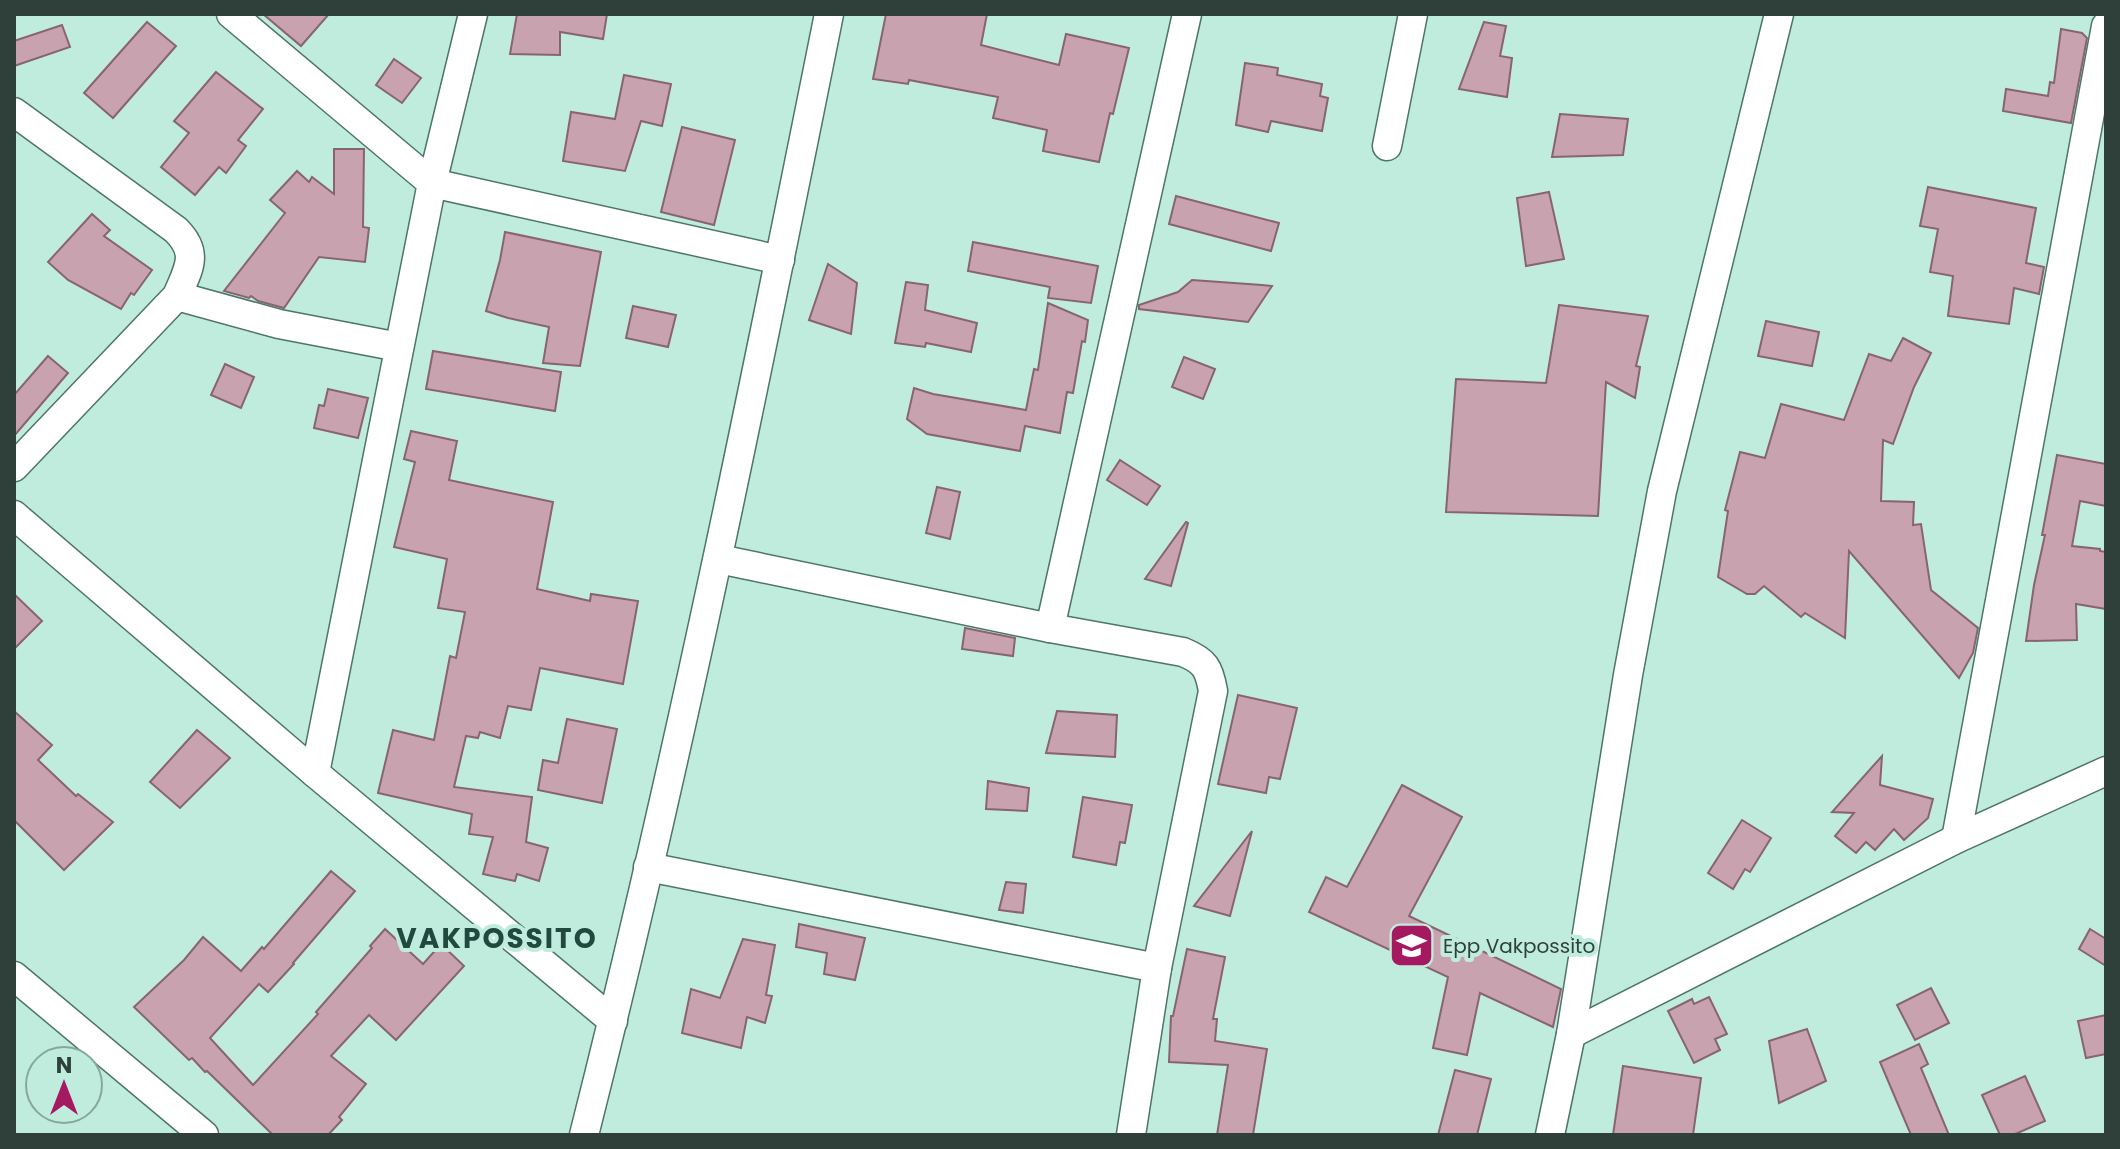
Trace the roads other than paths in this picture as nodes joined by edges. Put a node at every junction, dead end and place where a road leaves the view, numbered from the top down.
1 (231, 14) edge
2 (473, 14) edge
3 (829, 14) edge
4 (1187, 14) edge
5 (1413, 14) edge
6 (1779, 14) edge
7 (2106, 26) edge
8 (14, 112) edge
9 (1387, 146) dead end
10 (432, 183) junction
11 (780, 260) junction
12 (177, 296) junction
13 (399, 347) junction
14 (14, 467) edge
15 (14, 515) edge
16 (719, 559) junction
17 (1050, 628) junction
18 (2106, 771) edge
19 (315, 773) junction
20 (1956, 839) junction
21 (648, 867) junction
22 (1157, 968) junction
23 (14, 976) edge
24 (613, 1021) junction
25 (1571, 1034) junction
26 (204, 1135) edge
27 (584, 1135) edge
28 (1131, 1135) edge
29 (1550, 1135) edge

1 - 10 street
2 - 10 street
3 - 11 street
4 - 17 street
5 - 9 street
6 - 25 street
7 - 20 street
8 - 12 street
10 - 11 street
10 - 13 street
11 - 16 street
12 - 13 street
12 - 14 street
13 - 19 street
15 - 19 street
16 - 17 street
16 - 21 street
17 - 22 street
18 - 20 street
19 - 24 street
20 - 25 street
21 - 22 street
21 - 24 street
22 - 28 street
23 - 26 street
24 - 27 street
25 - 29 street

